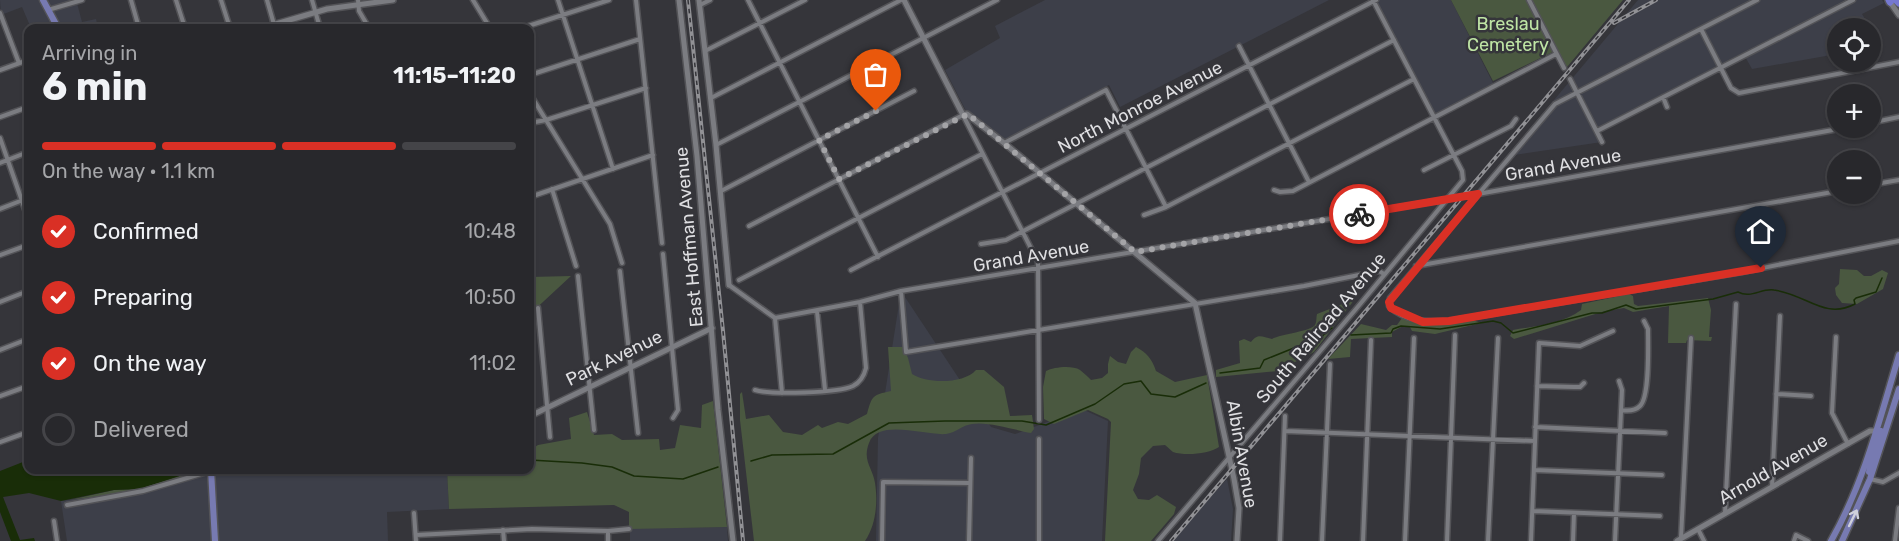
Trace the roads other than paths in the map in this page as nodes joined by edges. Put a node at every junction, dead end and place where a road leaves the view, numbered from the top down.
1 (43, 0) edge
2 (82, 0) edge
3 (131, 0) edge
4 (176, 0) edge
5 (221, 0) edge
6 (267, 0) edge
7 (312, 0) edge
8 (393, 0) edge
9 (473, 0) edge
10 (558, 0) edge
11 (609, 0) edge
12 (636, 0) edge
13 (679, 0) edge
14 (710, 0) edge
15 (748, 0) edge
16 (805, 0) edge
17 (902, 0) edge
18 (997, 0) edge
19 (1375, 0) edge
20 (1529, 0) edge
21 (1757, 0) edge
22 (1853, 0) edge
23 (1893, 1) edge
24 (358, 2) edge
25 (1843, 2) edge
26 (699, 3) edge
27 (48, 10) junction
28 (0, 13) edge
29 (315, 13) junction
30 (563, 15) junction
31 (1899, 15) edge
32 (760, 23) junction
33 (56, 24) edge
34 (138, 24) edge
35 (184, 24) edge
36 (229, 24) edge
37 (274, 24) edge
38 (284, 24) edge
39 (319, 24) edge
40 (367, 24) edge
41 (488, 24) edge
42 (534, 24) edge
43 (1701, 29) junction
44 (923, 37) junction
45 (640, 39) junction
46 (1394, 40) junction
47 (1239, 45) dead end
48 (705, 51) junction
49 (1556, 54) junction
50 (577, 60) junction
51 (24, 61) edge
52 (1899, 62) edge
53 (19, 63) junction
54 (779, 63) junction
55 (1249, 65) junction
56 (1564, 68) dead end
57 (1721, 68) junction
58 (0, 70) edge
59 (534, 74) edge
60 (1414, 79) junction
61 (1570, 79) dead end
62 (646, 88) junction
63 (914, 91) dead end
64 (1577, 93) junction
65 (1663, 97) junction
66 (711, 98) junction
67 (534, 100) edge
68 (800, 102) junction
69 (1270, 104) junction
70 (592, 105) junction
71 (1667, 107) dead end
72 (24, 108) edge
73 (963, 115) junction
74 (0, 117) edge
75 (1434, 117) junction
76 (1899, 117) edge
77 (1516, 119) dead end
78 (546, 120) junction
79 (1881, 121) edge
80 (534, 122) edge
81 (1126, 129) junction
82 (1597, 131) junction
83 (1827, 131) edge
84 (0, 138) edge
85 (819, 140) junction
86 (1290, 142) junction
87 (1602, 142) dead end
88 (1004, 143) junction
89 (716, 145) junction
90 (24, 153) edge
91 (982, 154) junction
92 (653, 155) junction
93 (1454, 156) junction
94 (8, 159) junction
95 (0, 163) edge
96 (1146, 168) junction
97 (613, 169) junction
98 (1424, 170) dead end
99 (1040, 174) junction
100 (582, 179) junction
101 (839, 179) junction
102 (1899, 180) edge
103 (1309, 182) junction
104 (1881, 183) edge
105 (552, 189) junction
106 (1274, 190) dead end
107 (721, 191) junction
108 (1003, 193) junction
109 (1827, 193) edge
110 (1478, 194) junction
111 (534, 195) edge
112 (1450, 198) junction
113 (22, 200) junction
114 (1076, 203) junction
115 (24, 206) edge
116 (1166, 207) junction
117 (0, 209) edge
118 (1144, 215) dead end
119 (858, 218) junction
120 (749, 226) dead end
121 (1022, 232) junction
122 (1899, 241) edge
123 (662, 243) dead end
124 (981, 244) dead end
125 (24, 246) edge
126 (1135, 252) junction
127 (663, 254) dead end
128 (0, 255) edge
129 (878, 257) junction
130 (622, 263) dead end
131 (576, 266) dead end
132 (1416, 266) junction
133 (1038, 268) junction
134 (851, 270) dead end
135 (620, 271) dead end
136 (1384, 274) junction
137 (578, 276) dead end
138 (739, 280) dead end
139 (729, 285) joint
140 (901, 291) junction
141 (24, 293) edge
142 (0, 302) edge
143 (860, 302) junction
144 (1195, 303) junction
145 (1736, 304) dead end
146 (537, 308) dead end
147 (817, 311) junction
148 (1780, 316) dead end
149 (776, 318) junction
150 (1644, 321) dead end
151 (712, 328) junction
152 (1038, 330) junction
153 (1613, 331) dead end
154 (1455, 336) dead end
155 (1836, 337) dead end
156 (1414, 338) dead end
157 (1498, 338) dead end
158 (1691, 338) dead end
159 (1371, 340) dead end
160 (24, 341) edge
161 (673, 347) junction
162 (0, 350) edge
163 (1899, 355) edge
164 (1330, 363) dead end
165 (631, 367) junction
166 (1619, 381) dead end
167 (1584, 383) dead end
168 (1537, 386) junction
169 (24, 387) edge
170 (590, 387) junction
171 (1899, 389) edge
172 (755, 390) dead end
173 (825, 390) junction
174 (782, 393) junction
175 (1776, 394) junction
176 (0, 396) edge
177 (1811, 396) dead end
178 (547, 407) junction
179 (1621, 410) junction
180 (534, 414) edge
181 (1286, 416) dead end
182 (674, 418) dead end
183 (1039, 420) dead end
184 (1535, 427) junction
185 (594, 430) dead end
186 (1285, 431) junction
187 (1620, 431) junction
188 (1881, 432) junction
189 (24, 433) edge
190 (638, 433) dead end
191 (1326, 433) junction
192 (1665, 433) dead end
193 (1368, 435) junction
194 (1410, 436) junction
195 (550, 437) dead end
196 (1451, 438) junction
197 (1039, 439) dead end
198 (1493, 439) junction
199 (1535, 441) junction
200 (0, 442) edge
201 (1848, 444) junction
202 (1229, 457) junction
203 (971, 458) dead end
204 (1534, 470) junction
205 (1618, 472) junction
206 (1899, 473) edge
207 (198, 474) edge
208 (211, 474) edge
209 (1662, 475) dead end
210 (1870, 479) junction
211 (970, 483) junction
212 (1772, 488) junction
213 (1865, 493) junction
214 (67, 505) dead end
215 (1899, 508) edge
216 (1533, 511) junction
217 (414, 513) dead end
218 (1574, 513) junction
219 (1725, 513) junction
220 (1617, 514) junction
221 (1660, 516) dead end
222 (1843, 517) junction
223 (54, 520) dead end
224 (629, 529) dead end
225 (1698, 529) junction
226 (503, 530) junction
227 (608, 531) junction
228 (459, 533) junction
229 (416, 535) junction
230 (460, 539) dead end
231 (1679, 540) edge
232 (1844, 540) edge
233 (57, 541) edge
234 (215, 541) edge
235 (416, 541) edge
236 (504, 541) edge
237 (608, 541) edge
238 (733, 541) edge
239 (882, 541) edge
240 (969, 541) edge
241 (1039, 541) edge
242 (1158, 541) edge
243 (1237, 541) edge
244 (1243, 541) edge
245 (1280, 541) edge
246 (1322, 541) edge
247 (1364, 541) edge
248 (1405, 541) edge
249 (1447, 541) edge
250 (1488, 541) edge
251 (1531, 541) edge
252 (1573, 541) edge
253 (1615, 541) edge
254 (1704, 541) edge
255 (1794, 541) edge
256 (1808, 541) edge
257 (1831, 541) edge
258 (1895, 541) edge

1 - 27 main road
2 - 27 street
3 - 34 street
4 - 35 street
5 - 36 street
6 - 37 street
7 - 29 street
8 - 24 street
9 - 41 street
10 - 30 street
11 - 30 street
12 - 45 street
13 - 151 street, East Hoffman Avenue
14 - 26 street
15 - 32 street
16 - 32 street
17 - 44 street
17 - 54 street
18 - 44 street
19 - 46 street
19 - 55 street, North Monroe Avenue
20 - 49 street
21 - 43 street
22 - 25 street
23 - 31 street
24 - 29 street
24 - 40 street
25 - 57 street
26 - 48 street, East Hoffman Avenue
27 - 33 main road
28 - 53 street
29 - 38 street
29 - 39 street
30 - 42 street
30 - 50 street
32 - 48 street
32 - 54 street
43 - 57 street
43 - 64 street
44 - 68 street
44 - 73 street
45 - 50 street
45 - 62 street
46 - 60 street
46 - 69 street
47 - 55 street
48 - 66 street, East Hoffman Avenue
49 - 56 street
49 - 75 street
50 - 59 street
50 - 70 street
51 - 53 street
52 - 57 street
53 - 58 street
54 - 66 street
54 - 68 street
55 - 69 street
55 - 81 street, North Monroe Avenue
57 - 65 street
60 - 75 street
60 - 86 street
61 - 64 street
62 - 70 street
62 - 92 street
63 - 85 street
64 - 82 street
64 - 110 street
65 - 71 street
65 - 82 street
66 - 89 street, East Hoffman Avenue
67 - 78 street
68 - 85 street
68 - 89 street
69 - 86 street
69 - 96 street
70 - 78 street
70 - 97 street
72 - 74 street
73 - 88 street
73 - 91 street
73 - 101 street
75 - 93 street
75 - 103 street
76 - 79 street
77 - 93 street
78 - 80 street
78 - 100 street
81 - 88 street
81 - 96 street
81 - 99 street, North Monroe Avenue
82 - 87 street
83 - 110 street, Grand Avenue
84 - 94 street
85 - 101 street
85 - 107 street
86 - 103 street
86 - 116 street
88 - 99 street
89 - 107 street, East Hoffman Avenue
90 - 94 street
91 - 108 street
91 - 119 street
92 - 97 street
92 - 123 street
93 - 98 street
93 - 112 street, South Railroad Avenue
94 - 95 street
94 - 113 street
96 - 114 street
96 - 116 street
97 - 100 street
99 - 108 street, North Monroe Avenue
99 - 114 street
100 - 105 street
100 - 130 street
101 - 119 street
101 - 120 street
102 - 104 street
103 - 106 street
105 - 111 street
105 - 131 street
107 - 139 street, East Hoffman Avenue
108 - 121 street
108 - 129 street, North Monroe Avenue
109 - 132 street
110 - 112 street, Grand Avenue
110 - 132 street
112 - 126 street, Grand Avenue
112 - 136 street, South Railroad Avenue
113 - 115 street
113 - 117 street
114 - 121 street
114 - 126 street
116 - 118 street
119 - 129 street
119 - 138 street
121 - 124 street
121 - 133 street
122 - 132 street
125 - 128 street
126 - 133 street, Grand Avenue
126 - 144 street
127 - 161 street
129 - 134 street, North Monroe Avenue
133 - 140 street, Grand Avenue
133 - 152 street
135 - 165 street
136 - 144 street
136 - 202 street, South Railroad Avenue
137 - 170 street
139 - 149 street
140 - 143 street, Grand Avenue
140 - 152 street
141 - 142 street
143 - 147 street, Grand Avenue
143 - 173 street
144 - 152 street
144 - 202 street, Albin Avenue
145 - 219 street
146 - 178 street
147 - 149 street, Grand Avenue
147 - 173 street
148 - 175 street
149 - 174 street
150 - 179 street
151 - 161 street, Park Avenue
151 - 238 street, East Hoffman Avenue
152 - 183 street
153 - 168 street
154 - 196 street
155 - 201 street
156 - 194 street
157 - 198 street
158 - 231 street
159 - 193 street
160 - 162 street
161 - 165 street, Park Avenue
161 - 182 street
163 - 188 main road
164 - 191 street
165 - 170 street, Park Avenue
165 - 190 street
166 - 179 street
167 - 168 street
168 - 184 street
169 - 176 street
170 - 178 street, Park Avenue
170 - 185 street
171 - 188 main road
172 - 174 street
173 - 174 street
175 - 177 street
175 - 212 street
178 - 180 street, Park Avenue
178 - 195 street
179 - 187 street
181 - 186 street
184 - 187 street
184 - 199 street
186 - 191 street
186 - 245 street
187 - 192 street
187 - 205 street
188 - 201 street, Arnold Avenue
188 - 210 main road
188 - 213 main road
188 - 222 main road
189 - 200 street
191 - 193 street
191 - 246 street
193 - 194 street
193 - 247 street
194 - 196 street
194 - 248 street
196 - 198 street
196 - 249 street
197 - 241 street
198 - 199 street
198 - 250 street
199 - 204 street
201 - 212 street, Arnold Avenue
202 - 242 street, South Railroad Avenue
202 - 243 street, Albin Avenue
203 - 211 street
204 - 205 street
204 - 216 street
205 - 209 street
205 - 220 street
206 - 210 street
207 - 214 street
208 - 234 main road
210 - 213 main road
211 - 239 street
211 - 240 street
212 - 219 street, Arnold Avenue
232 -> 213 main road
215 - 258 street
216 - 218 street
216 - 251 street
217 - 229 street
218 - 220 street
218 - 252 street
219 - 225 street, Arnold Avenue
220 - 221 street
220 - 253 street
222 - 232 main road
222 - 257 main road
223 - 233 street
224 - 227 street
225 - 231 street, Arnold Avenue
225 - 254 street
226 - 227 street
226 - 228 street
226 - 236 street
227 - 237 street
228 - 229 street
228 - 230 street
229 - 235 street
243 - 244 street
255 - 256 street

